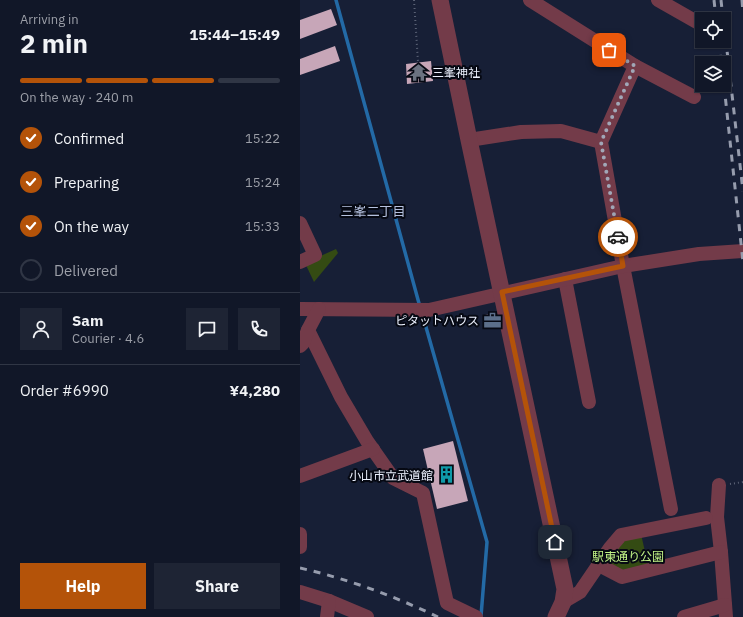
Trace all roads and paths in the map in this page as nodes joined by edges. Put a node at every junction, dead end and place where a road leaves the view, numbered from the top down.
1 (414, 0) edge
2 (440, 0) edge
3 (530, 0) edge
4 (658, 0) edge
5 (695, 21) edge
6 (418, 62) dead end
7 (635, 66) junction
8 (694, 97) dead end
9 (468, 140) junction
10 (601, 142) junction
11 (300, 222) edge
12 (743, 251) edge
13 (300, 262) edge
14 (623, 266) junction
15 (565, 279) junction
16 (502, 292) junction
17 (300, 309) edge
18 (319, 309) junction
19 (308, 330) junction
20 (300, 346) edge
21 (589, 402) dead end
22 (373, 449) junction
23 (300, 476) edge
24 (719, 485) dead end
25 (671, 509) dead end
26 (706, 518) dead end
27 (300, 534) edge
28 (300, 547) edge
29 (721, 552) junction
30 (599, 565) junction
31 (300, 592) edge
32 (328, 601) junction
33 (559, 609) edge
34 (726, 611) edge
35 (327, 617) edge
36 (367, 617) edge
37 (475, 617) edge
38 (684, 617) edge

1 - 6 path
2 - 9 street
3 - 7 street
4 - 5 street
7 - 8 street
7 - 10 street
9 - 10 street
9 - 16 street
10 - 14 street
11 - 13 street
12 - 14 street
14 - 15 street
14 - 25 street
15 - 16 street
15 - 21 street
16 - 18 street
16 - 33 street
17 - 18 street
18 - 19 street
19 - 20 street
19 - 22 street
22 - 23 street
22 - 37 street
24 - 29 street
26 - 30 street
27 - 28 street
29 - 30 street
29 - 34 street
30 - 33 street
31 - 32 street
32 - 35 street
32 - 36 street
34 - 38 street

